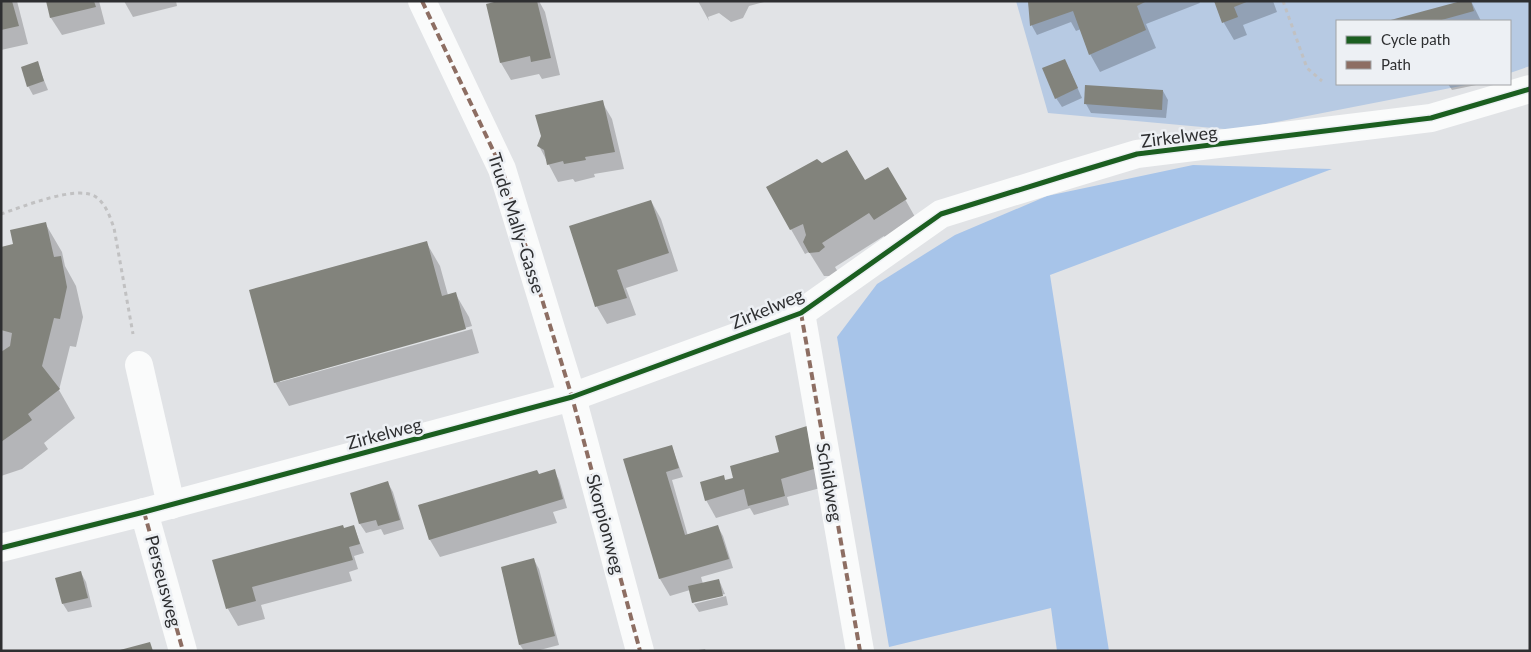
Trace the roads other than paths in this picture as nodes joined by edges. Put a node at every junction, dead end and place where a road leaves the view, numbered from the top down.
1 (422, 1) edge
2 (1530, 89) edge
3 (801, 313) junction
4 (139, 365) road end
5 (572, 397) junction
6 (171, 505) junction
7 (144, 512) junction
8 (1, 548) edge
9 (183, 651) edge
10 (640, 651) edge
11 (860, 651) edge

1 - 5 street, Trude Mally-Gasse
2 - 3 street, Zirkelweg
3 - 5 street, Zirkelweg
3 - 11 street, Schildweg
4 - 6 street
5 - 6 street, Zirkelweg
5 - 10 street, Skorpionweg
6 - 7 street, Zirkelweg
7 - 8 street, Zirkelweg
7 - 9 street, Perseusweg

